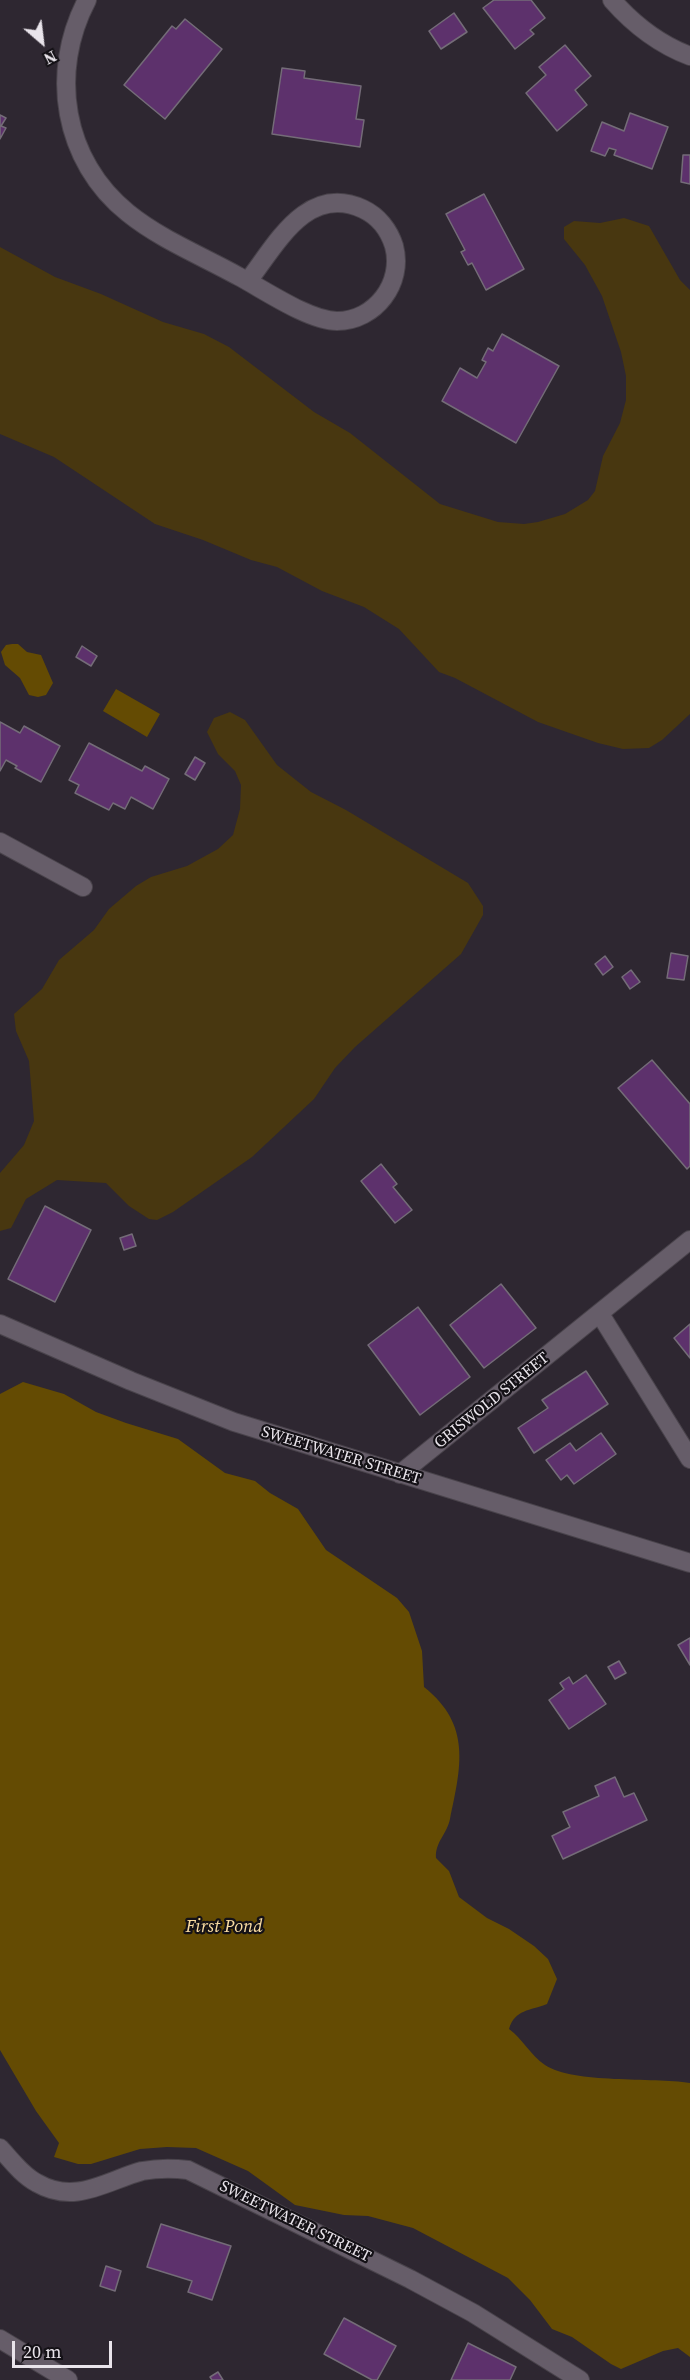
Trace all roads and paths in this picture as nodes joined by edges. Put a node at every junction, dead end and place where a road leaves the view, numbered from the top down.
1 (87, 0) edge
2 (612, 0) edge
3 (690, 56) edge
4 (248, 281) junction
5 (0, 842) edge
6 (83, 887) dead end
7 (690, 1240) edge
8 (600, 1314) junction
9 (0, 1324) edge
10 (690, 1459) edge
11 (400, 1474) junction
12 (690, 1563) edge
13 (0, 2148) edge
14 (0, 2339) edge
15 (68, 2380) edge
16 (579, 2380) edge

1 - 4 street
2 - 3 street
4 - 4 street
5 - 6 street
7 - 8 street, GRISWOLD STREET
8 - 10 street
8 - 11 street, GRISWOLD STREET
9 - 11 street, SWEETWATER STREET
11 - 12 street, SWEETWATER STREET
13 - 16 street, SWEETWATER STREET
14 - 15 street

